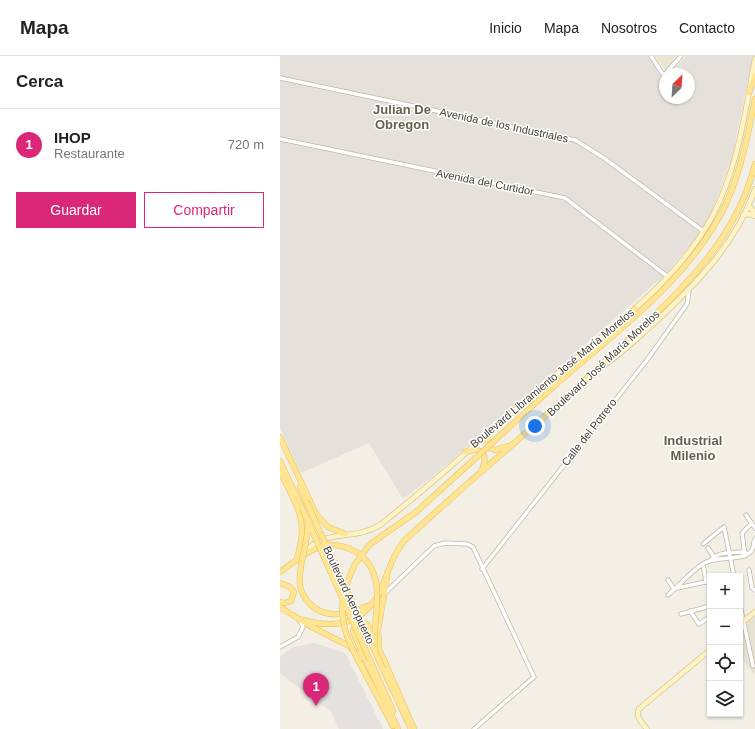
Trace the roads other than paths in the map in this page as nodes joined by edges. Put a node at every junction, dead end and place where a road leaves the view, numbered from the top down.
1 (651, 56) edge
2 (681, 56) edge
3 (755, 59) edge
4 (660, 68) edge
5 (671, 68) edge
6 (755, 76) edge
7 (280, 78) edge
8 (749, 92) junction
9 (755, 99) edge
10 (280, 139) edge
11 (755, 164) edge
12 (755, 189) edge
13 (748, 205) junction
14 (755, 213) edge
15 (743, 215) junction
16 (755, 216) edge
17 (703, 231) junction
18 (667, 276) junction
19 (689, 291) junction
20 (635, 308) junction
21 (630, 320) junction
22 (619, 330) junction
23 (605, 335) junction
24 (595, 371) junction
25 (492, 430) junction
26 (280, 437) edge
27 (280, 442) edge
28 (512, 445) junction
29 (465, 452) junction
30 (280, 461) edge
31 (280, 471) edge
32 (482, 471) junction
33 (300, 512) junction
34 (746, 515) dead end
35 (308, 521) junction
36 (321, 521) junction
37 (751, 524) junction
38 (755, 528) edge
39 (345, 534) junction
40 (755, 539) edge
41 (703, 544) dead end
42 (754, 546) edge
43 (708, 548) dead end
44 (745, 554) junction
45 (730, 556) junction
46 (714, 558) junction
47 (296, 561) junction
48 (703, 564) junction
49 (482, 569) junction
50 (749, 570) dead end
51 (280, 572) edge
52 (387, 572) junction
53 (733, 573) edge
54 (707, 578) edge
55 (755, 579) edge
56 (668, 580) dead end
57 (684, 580) junction
58 (707, 582) edge
59 (752, 582) junction
60 (280, 583) edge
61 (687, 586) junction
62 (675, 589) junction
63 (755, 590) edge
64 (384, 594) junction
65 (668, 595) dead end
66 (280, 603) edge
67 (370, 604) junction
68 (707, 607) edge
69 (690, 611) junction
70 (755, 612) edge
71 (681, 614) dead end
72 (299, 619) junction
73 (707, 619) edge
74 (743, 622) edge
75 (743, 627) edge
76 (280, 647) edge
77 (707, 652) edge
78 (382, 661) junction
79 (753, 666) dead end
80 (370, 670) junction
81 (394, 729) edge
82 (399, 729) edge
83 (411, 729) edge
84 (414, 729) edge
85 (474, 729) edge
86 (647, 729) edge

1 - 4 street
2 - 5 street
3 - 8 street, Boulevard Libramiento José María Morelos
6 - 8 main road
7 - 17 street, Avenida de los Industriales
8 - 17 street, Boulevard Libramiento José María Morelos
9 - 21 main road, Boulevard José María Morelos
10 - 18 street, Avenida del Curtidor
11 - 24 main road, Boulevard José María Morelos
12 - 13 street, Boulevard Libramiento José María Morelos
13 - 14 street
13 - 15 street, Boulevard Libramiento José María Morelos
15 - 16 street
15 - 19 street, Boulevard Libramiento José María Morelos
17 - 18 street, Boulevard Libramiento José María Morelos
18 - 20 street, Boulevard Libramiento José María Morelos
19 - 24 street, Boulevard Libramiento José María Morelos
19 - 49 street, Calle del Potrero
20 - 21 main road
20 - 23 street, Boulevard Libramiento José María Morelos
21 - 22 main road, Boulevard José María Morelos
22 - 23 main road
22 - 81 main road, Boulevard José María Morelos, bridge
23 - 25 street, Boulevard Libramiento José María Morelos
24 - 28 main road, Boulevard José María Morelos
25 - 28 main road
25 - 29 street, Boulevard Libramiento José María Morelos
26 - 36 main road
27 - 78 main road, Boulevard Aeropuerto, bridge
28 - 32 main road, Boulevard José María Morelos
29 - 32 main road
29 - 39 street, Boulevard Libramiento José María Morelos
30 - 35 main road, Boulevard Aeropuerto, bridge
31 - 33 main road
32 - 52 main road, Boulevard José María Morelos
33 - 36 main road
33 - 47 main road
34 - 37 street
35 - 67 main road, bridge
35 - 82 main road, Boulevard Aeropuerto, bridge
36 - 39 main road
37 - 38 street
37 - 44 street
39 - 47 street, Boulevard Libramiento José María Morelos
40 - 42 street
41 - 45 street
42 - 44 street
43 - 46 street
44 - 45 street
45 - 46 street
45 - 53 street
46 - 48 street
47 - 51 main road
47 - 78 main road, bridge
48 - 54 street
48 - 57 street
49 - 64 street
49 - 85 street
50 - 59 street
52 - 64 main road
52 - 67 main road
55 - 59 street
56 - 62 street
57 - 61 street
57 - 62 street
58 - 61 street
59 - 63 street
60 - 66 main road
61 - 62 street
62 - 65 street
64 - 78 main road
66 - 72 main road
67 - 72 main road
68 - 69 street
69 - 71 street
69 - 73 street
70 - 74 street
72 - 76 street
72 - 80 main road
75 - 79 street
77 - 86 street
78 - 80 main road
78 - 83 main road, Boulevard Aeropuerto, bridge
78 - 84 main road
80 - 82 main road

